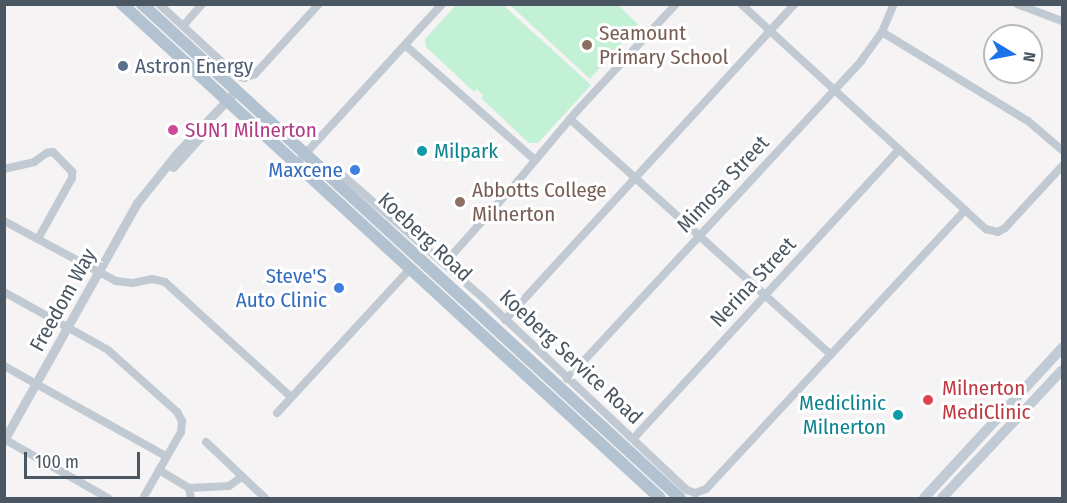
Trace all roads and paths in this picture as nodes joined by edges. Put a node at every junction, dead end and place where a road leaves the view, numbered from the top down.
1 (122, 4) edge
2 (142, 4) edge
3 (159, 4) edge
4 (202, 4) edge
5 (319, 4) edge
6 (442, 4) edge
7 (676, 4) edge
8 (741, 4) edge
9 (795, 4) edge
10 (894, 4) edge
11 (1017, 4) edge
12 (1062, 21) edge
13 (183, 26) junction
14 (770, 31) junction
15 (882, 32) junction
16 (405, 45) junction
17 (834, 90) junction
18 (238, 92) junction
19 (228, 102) junction
20 (570, 119) junction
21 (899, 150) junction
22 (1062, 150) edge
23 (305, 154) junction
24 (535, 160) junction
25 (296, 164) junction
26 (1062, 166) edge
27 (4, 169) edge
28 (339, 172) dead end
29 (634, 179) junction
30 (965, 210) junction
31 (4, 221) edge
32 (700, 236) junction
33 (39, 237) junction
34 (444, 264) junction
35 (410, 269) junction
36 (99, 273) junction
37 (4, 292) edge
38 (765, 295) junction
39 (505, 320) junction
40 (68, 327) junction
41 (1062, 348) edge
42 (830, 354) junction
43 (4, 366) edge
44 (1062, 370) edge
45 (567, 379) junction
46 (37, 384) junction
47 (291, 397) junction
48 (277, 413) dead end
49 (5, 439) edge
50 (633, 440) junction
51 (206, 442) dead end
52 (166, 456) junction
53 (159, 470) junction
54 (242, 477) junction
55 (189, 488) junction
56 (108, 498) edge
57 (142, 498) edge
58 (190, 498) edge
59 (265, 498) edge
60 (660, 498) edge
61 (680, 498) edge
62 (924, 498) edge
63 (942, 498) edge

1 - 19 main road, Koeberg Road
2 - 18 main road, Koeberg Road
3 - 13 street
4 - 13 street
5 - 13 street
6 - 16 street
7 - 20 street
8 - 14 street
9 - 14 street
10 - 15 street, Mimosa Street
11 - 12 street
14 - 17 street
14 - 29 street
15 - 17 street, Mimosa Street
15 - 22 street
16 - 23 street
16 - 24 street
17 - 21 street
17 - 32 street, Mimosa Street
18 - 19 street, Freedom Way
18 - 23 main road, Koeberg Road
19 - 25 main road, Koeberg Road
19 - 36 street, Freedom Way
20 - 24 street
20 - 29 street
21 - 30 street
21 - 38 street, Nerina Street
23 - 25 street
23 - 61 main road, Koeberg Road
24 - 34 street
25 - 35 main road, Koeberg Road
26 - 30 street
27 - 33 street
28 - 34 street, Koeberg Service Road
29 - 32 street
29 - 39 street
30 - 42 street
31 - 33 street
32 - 38 street
32 - 45 street, Mimosa Street
33 - 36 street
34 - 39 street, Koeberg Service Road
35 - 47 street
35 - 60 main road, Koeberg Road
36 - 40 street, Freedom Way
36 - 47 street
37 - 40 street
38 - 42 street
38 - 50 street, Nerina Street
39 - 45 street, Koeberg Service Road
40 - 46 street, Freedom Way
40 - 52 street
41 - 62 main road
42 - 50 street, Koeberg Service Road
43 - 46 street
44 - 63 main road
45 - 50 street, Koeberg Service Road
46 - 49 street, Freedom Way
46 - 52 street
47 - 48 street
49 - 56 street
51 - 54 street
52 - 53 street
53 - 55 street
53 - 57 street
54 - 55 street
54 - 59 street
55 - 58 street

